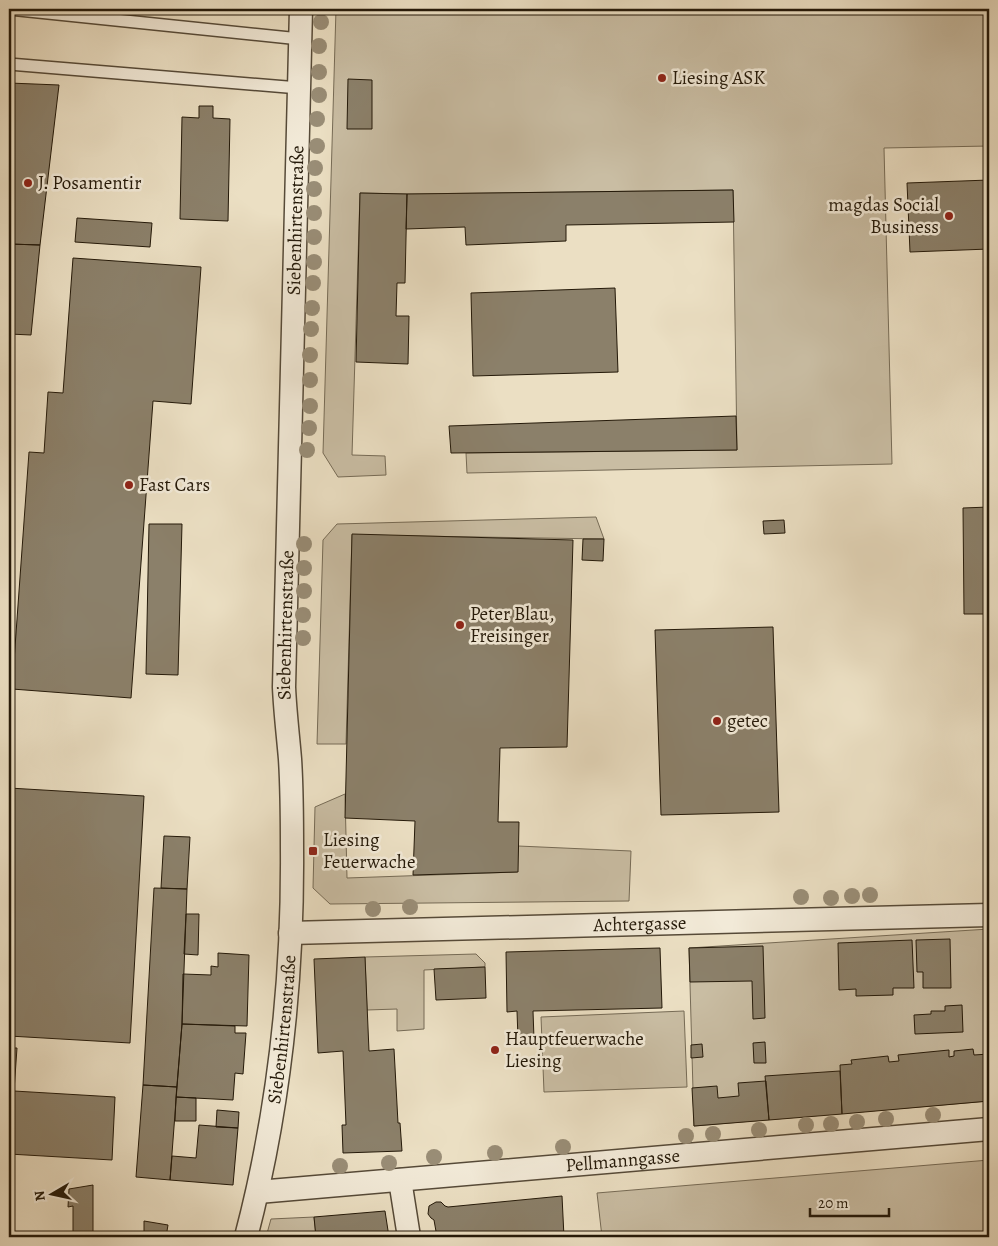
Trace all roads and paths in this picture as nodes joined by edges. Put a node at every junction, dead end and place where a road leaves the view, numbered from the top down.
1 (301, 9) edge
2 (9, 10) edge
3 (300, 39) junction
4 (9, 64) edge
5 (299, 88) junction
6 (989, 915) edge
7 (290, 934) junction
8 (989, 1129) edge
9 (400, 1180) junction
10 (258, 1192) junction
11 (246, 1237) edge
12 (409, 1237) edge

1 - 3 street, Siebenhirtenstraße
2 - 3 lane
3 - 5 street, Siebenhirtenstraße
4 - 5 lane
5 - 7 street, Siebenhirtenstraße
6 - 7 street, Achtergasse
7 - 10 street, Siebenhirtenstraße
8 - 9 street, Pellmanngasse
9 - 10 street, Pellmanngasse
9 - 12 street
10 - 11 street, Siebenhirtenstraße

